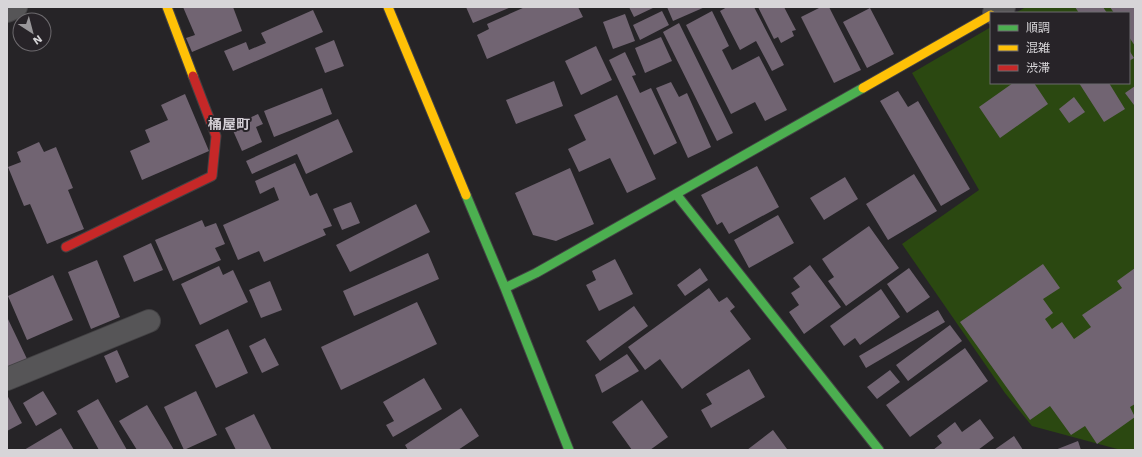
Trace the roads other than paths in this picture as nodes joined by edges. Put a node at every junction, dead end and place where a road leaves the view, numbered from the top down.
1 (16, 7) edge
2 (167, 7) edge
3 (388, 7) edge
4 (7, 11) edge
5 (990, 16) edge
6 (676, 194) junction
7 (66, 247) dead end
8 (505, 288) junction
9 (149, 321) dead end
10 (7, 379) edge
11 (568, 450) edge
12 (879, 450) edge

1 - 4 street
2 - 7 street
3 - 8 street
5 - 6 street
6 - 8 street
6 - 12 street
8 - 11 street
9 - 10 street

